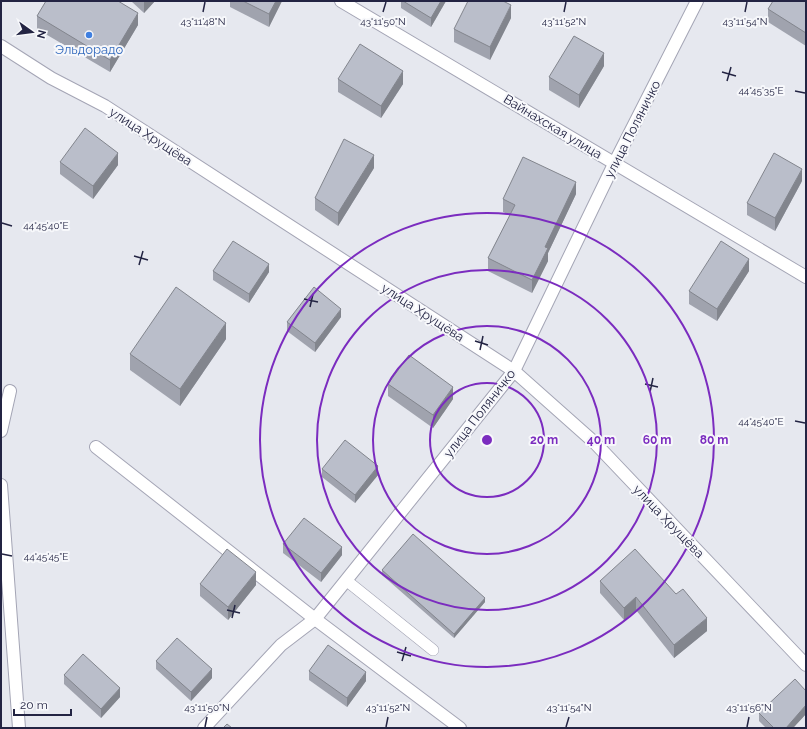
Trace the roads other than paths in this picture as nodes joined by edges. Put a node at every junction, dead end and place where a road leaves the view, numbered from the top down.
1 (341, 1) edge
2 (696, 1) edge
3 (1, 46) edge
4 (615, 162) junction
5 (806, 277) edge
6 (514, 371) junction
7 (10, 391) dead end
8 (1, 431) edge
9 (96, 447) dead end
10 (1, 485) edge
11 (347, 581) junction
12 (315, 619) junction
13 (433, 650) dead end
14 (806, 665) edge
15 (19, 728) edge
16 (204, 728) edge
17 (460, 728) edge

1 - 4 street, Вайнахская улица
2 - 4 street, улица Поляничко
3 - 6 street, улица Хрущёва
4 - 5 street, Вайнахская улица
4 - 6 street, улица Поляничко
6 - 11 street, улица Поляничко
6 - 14 street, улица Хрущёва
7 - 8 street
9 - 12 street
10 - 15 street
11 - 12 street, улица Поляничко
11 - 13 lane
12 - 16 street, улица Поляничко
12 - 17 street

